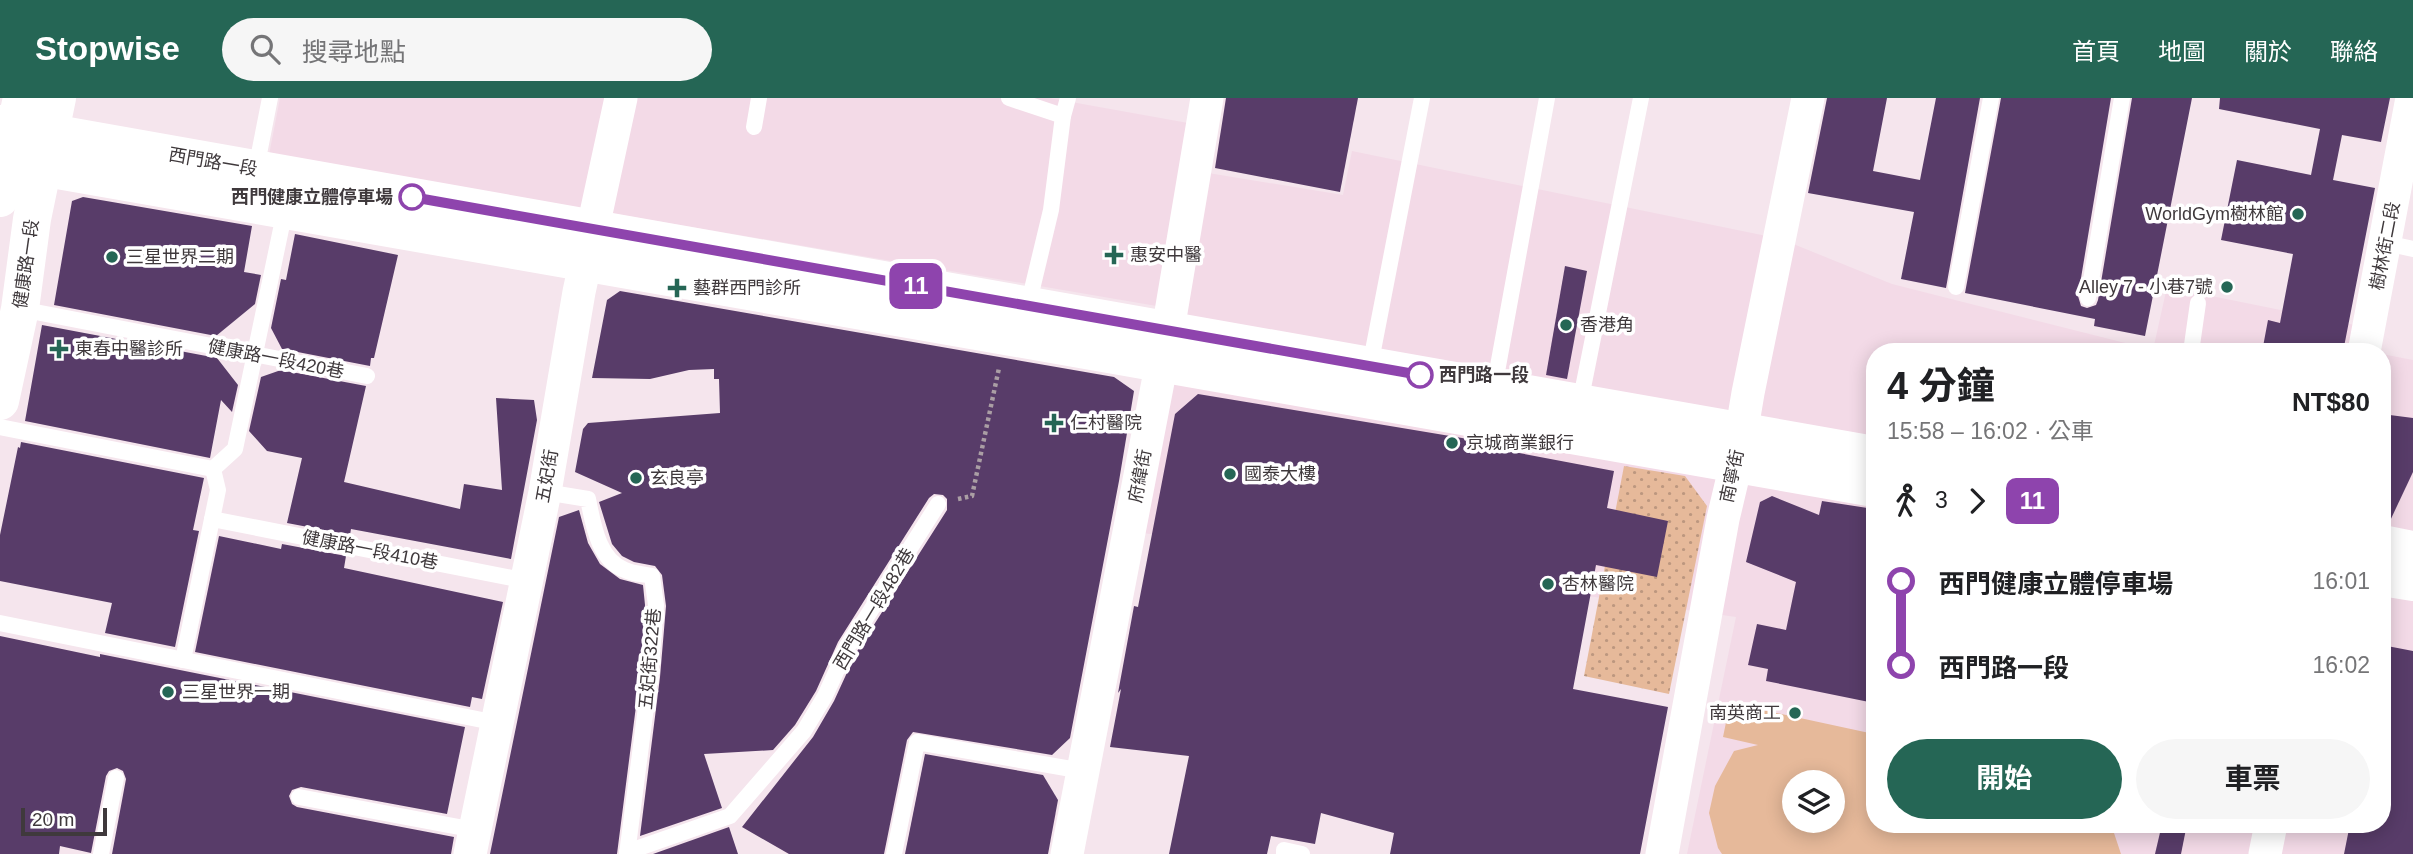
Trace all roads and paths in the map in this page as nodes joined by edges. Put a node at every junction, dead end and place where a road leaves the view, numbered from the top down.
1 (271, 98) edge
2 (621, 98) edge
3 (759, 98) edge
4 (1009, 98) edge
5 (1068, 98) edge
6 (1207, 98) edge
7 (1422, 98) edge
8 (1547, 98) edge
9 (1641, 98) edge
10 (1808, 98) edge
11 (1991, 98) edge
12 (2122, 98) edge
13 (2412, 98) edge
14 (1063, 116) junction
15 (754, 128) dead end
16 (24, 134) edge
17 (256, 169) junction
18 (0, 198) edge
19 (285, 210) junction
20 (589, 246) junction
21 (2399, 246) edge
22 (1956, 287) dead end
23 (2088, 298) dead end
24 (2198, 303) dead end
25 (1028, 306) junction
26 (20, 309) junction
27 (1006, 336) junction
28 (2193, 343) edge
29 (2367, 343) edge
30 (1165, 347) junction
31 (255, 355) junction
32 (1370, 366) junction
33 (367, 376) dead end
34 (1494, 388) junction
35 (0, 401) edge
36 (1580, 403) junction
37 (0, 427) edge
38 (1739, 448) junction
39 (1866, 455) edge
40 (213, 469) junction
41 (1866, 486) edge
42 (545, 492) junction
43 (938, 504) joint
44 (212, 519) junction
45 (2391, 546) edge
46 (2413, 550) edge
47 (2391, 578) edge
48 (527, 581) junction
49 (2413, 582) edge
50 (0, 622) edge
51 (183, 660) junction
52 (497, 723) junction
53 (1083, 771) junction
54 (116, 778) dead end
55 (299, 797) dead end
56 (2269, 833) edge
57 (472, 842) edge
58 (1284, 852) edge
59 (627, 853) edge
60 (101, 854) edge
61 (894, 854) edge
62 (1068, 854) edge
63 (1302, 854) edge
64 (1662, 854) edge
65 (2265, 854) edge

1 - 17 lane
2 - 20 street, 五妃街
3 - 15 lane
4 - 14 lane
5 - 14 lane
6 - 30 street, 府緯街
7 - 32 lane
8 - 34 lane
9 - 36 lane
10 - 38 street, 南寧街
11 - 22 lane
12 - 23 lane
13 - 21 street, 樹林街二段
14 - 25 lane
16 - 17 street, 西門路一段
16 - 18 street
16 - 19 street, 西門路一段
16 - 26 street, 健康路一段
17 - 20 street, 西門路一段
19 - 20 street, 西門路一段
19 - 31 lane
20 - 25 street, 西門路一段
20 - 27 street, 西門路一段
20 - 42 street, 五妃街
21 - 29 street, 樹林街二段
24 - 28 lane
25 - 30 street, 西門路一段
26 - 31 lane, 健康路一段420巷
26 - 35 street, 健康路一段
27 - 30 street, 西門路一段
27 - 43 path
30 - 32 street, 西門路一段
30 - 38 street, 西門路一段
30 - 53 street, 府緯街
31 - 33 lane, 健康路一段420巷
31 - 40 lane
32 - 34 street, 西門路一段
34 - 36 street, 西門路一段
36 - 38 street, 西門路一段
37 - 40 lane
38 - 39 street, 西門路一段
38 - 41 street, 西門路一段
38 - 64 street, 南寧街
40 - 44 lane
42 - 48 street, 五妃街
42 - 59 lane, 五妃街322巷
43 - 59 lane, 西門路一段482巷
44 - 48 lane, 健康路一段410巷
44 - 51 lane
45 - 46 street
47 - 49 street
48 - 52 street, 五妃街
50 - 51 lane
51 - 52 lane
52 - 57 street, 五妃街
53 - 61 lane
53 - 62 street, 府緯街
54 - 60 lane
55 - 57 lane
56 - 65 street
58 - 63 lane

